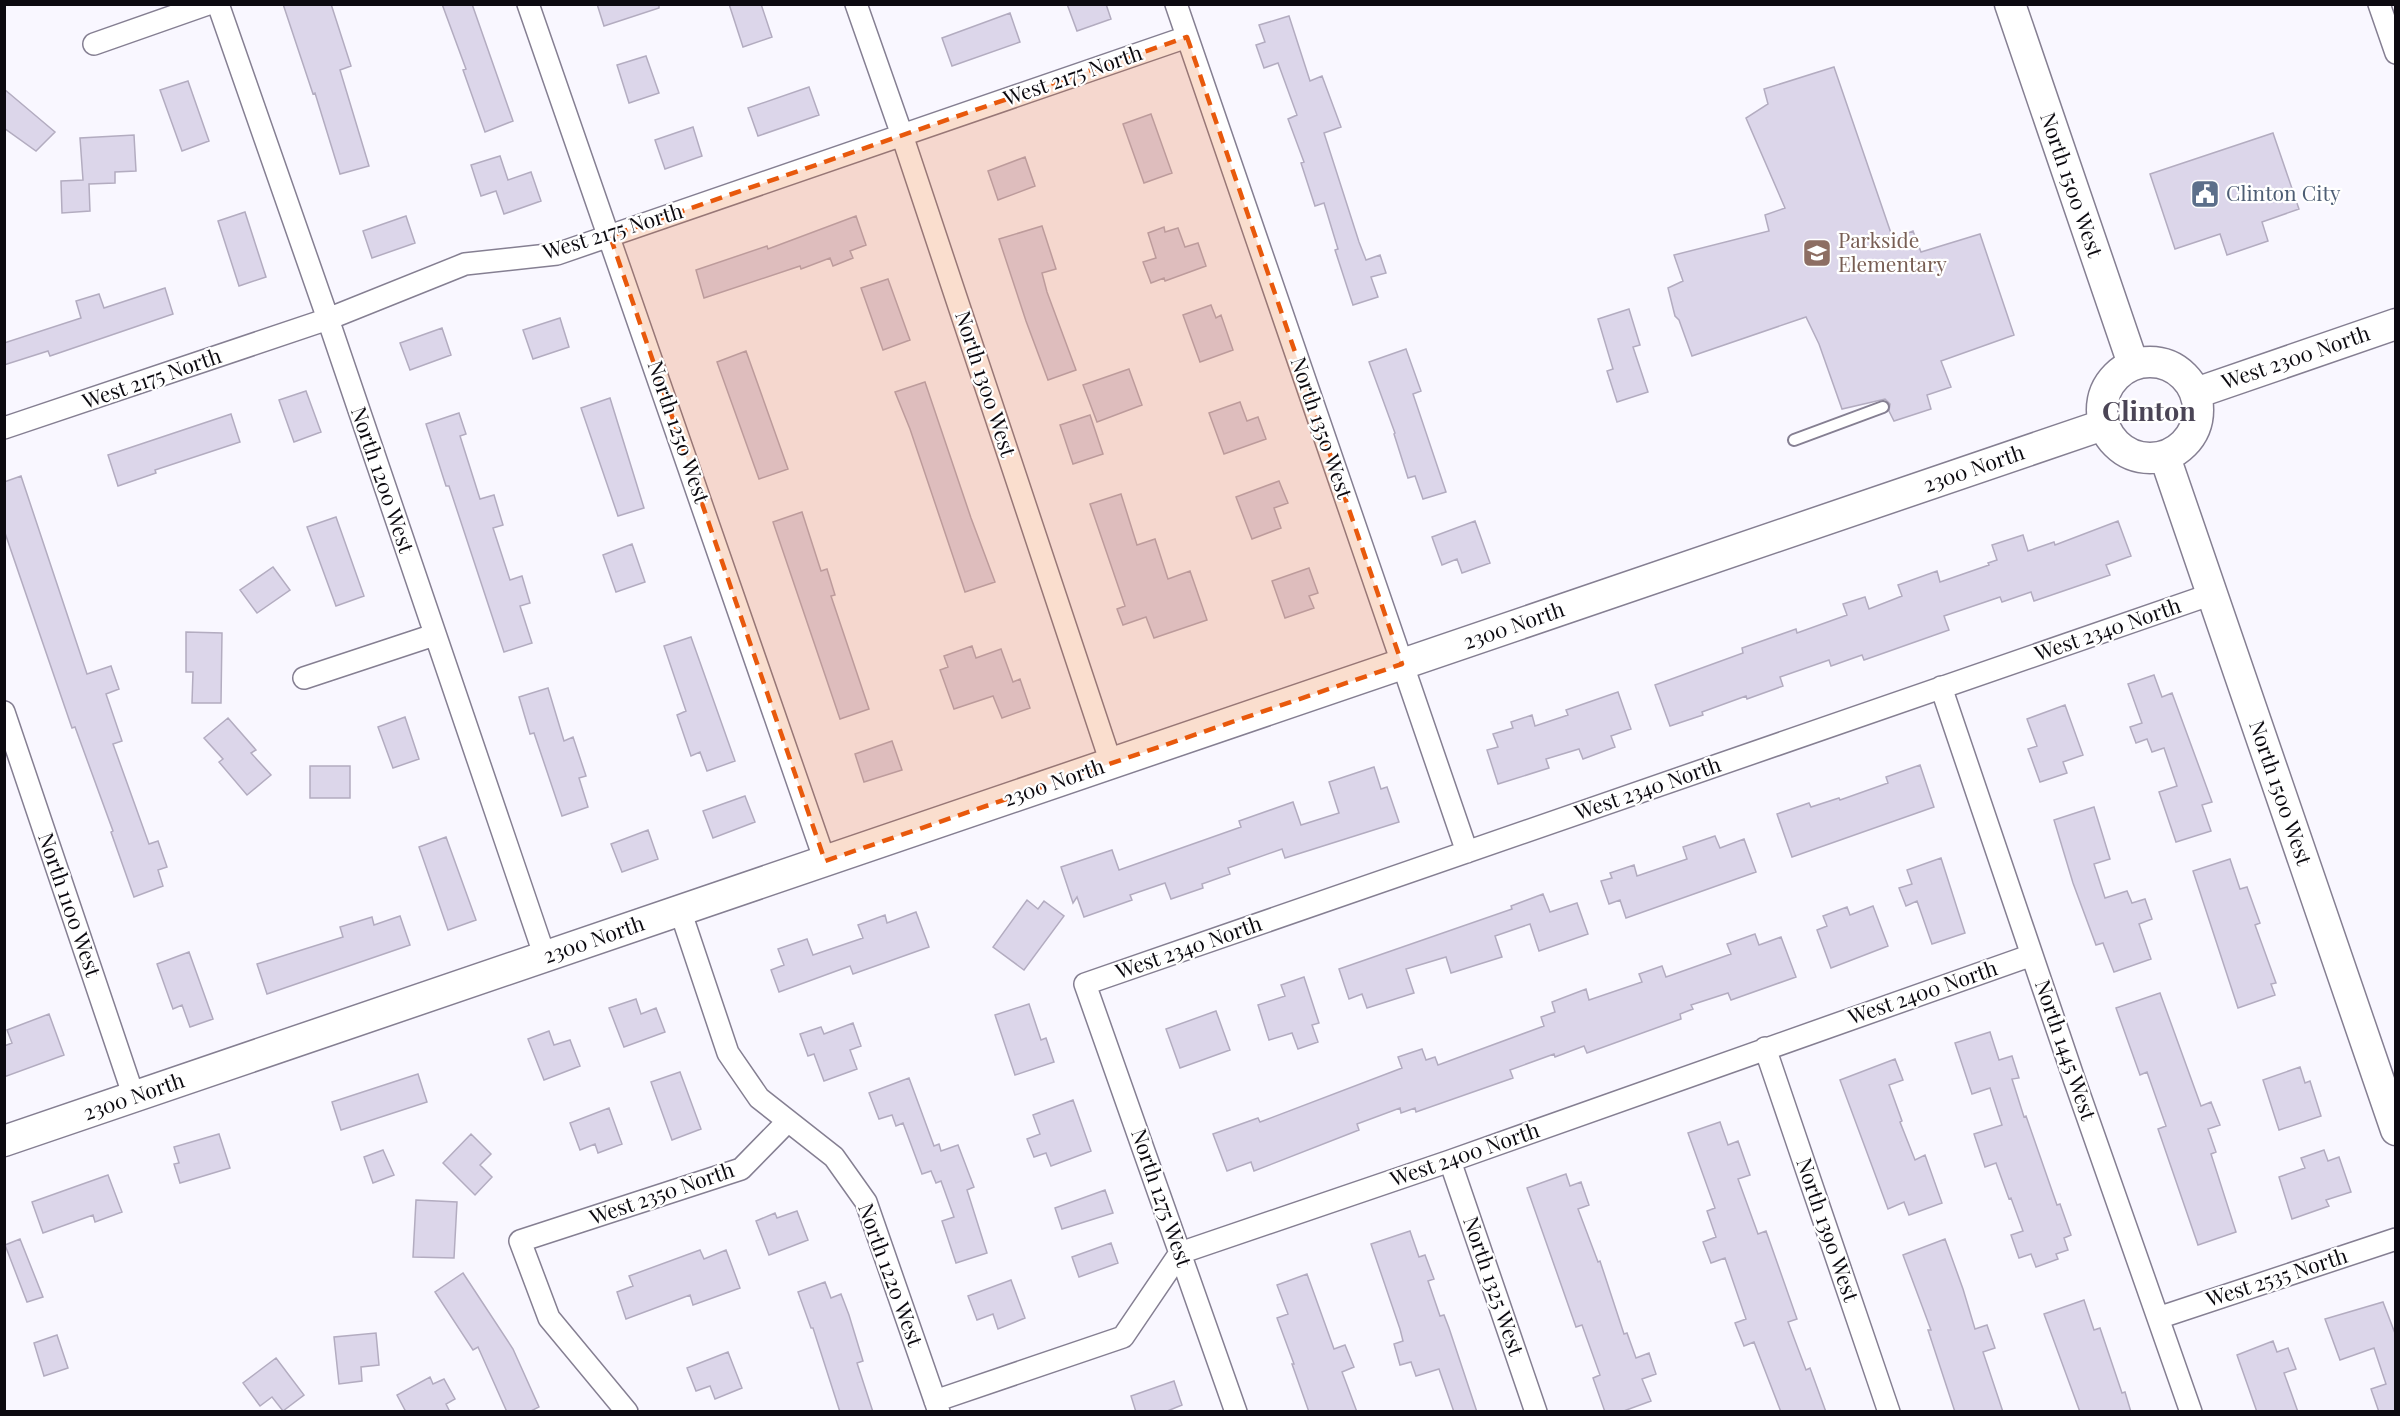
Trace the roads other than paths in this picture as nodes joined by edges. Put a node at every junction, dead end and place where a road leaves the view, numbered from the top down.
1 (208, 4) edge
2 (218, 4) edge
3 (528, 4) edge
4 (856, 4) edge
5 (1176, 4) edge
6 (2010, 4) edge
7 (2379, 4) edge
8 (1187, 37) junction
9 (94, 44) dead end
10 (2396, 53) edge
11 (902, 135) junction
12 (610, 236) junction
13 (328, 319) junction
14 (2396, 324) edge
15 (2133, 364) junction
16 (2196, 393) junction
17 (1883, 407) dead end
18 (2103, 425) junction
19 (4, 428) edge
20 (1794, 440) dead end
21 (2165, 457) junction
22 (2212, 594) junction
23 (434, 635) junction
24 (1402, 664) junction
25 (304, 678) dead end
26 (1941, 687) junction
27 (4, 712) edge
28 (1111, 763) junction
29 (1467, 852) junction
30 (825, 861) junction
31 (680, 910) junction
32 (2032, 955) junction
33 (545, 957) junction
34 (1085, 984) joint
35 (1765, 1048) junction
36 (134, 1097) junction
37 (788, 1121) junction
38 (2396, 1130) edge
39 (4, 1142) edge
40 (1450, 1161) junction
41 (2396, 1239) edge
42 (1180, 1252) junction
43 (2158, 1318) junction
44 (937, 1406) edge
45 (627, 1412) edge
46 (1236, 1412) edge
47 (1536, 1412) edge
48 (1889, 1412) edge
49 (2191, 1412) edge

1 - 9 street
2 - 13 street, North 1200 West
3 - 12 street, North 1250 West
4 - 11 street, North 1300 West
5 - 8 street, North 1350 West
6 - 15 street, North 1500 West
7 - 10 street
8 - 11 street, West 2175 North
8 - 24 street, North 1350 West
11 - 12 street, West 2175 North
11 - 28 street, North 1300 West
12 - 13 street, West 2175 North
12 - 30 street, North 1250 West
13 - 19 street, West 2175 North
13 - 23 street, North 1200 West
14 - 16 street, West 2300 North
15 - 16 street
15 - 18 street
16 - 21 street
17 - 20 lane
18 - 21 street
18 - 24 street, 2300 North
21 - 22 street, North 1500 West
22 - 26 street, West 2340 North
22 - 38 street, North 1500 West
23 - 25 street
23 - 33 street, North 1200 West
24 - 28 street, 2300 North
24 - 29 street, North 1350 West
26 - 29 street, West 2340 North
26 - 32 street, North 1445 West
27 - 36 street, North 1100 West
28 - 30 street, 2300 North
29 - 34 street, West 2340 North
30 - 31 street, 2300 North
31 - 33 street, 2300 North
31 - 37 street, North 1220 West
32 - 35 street, West 2400 North
32 - 43 street, North 1445 West
33 - 36 street, 2300 North
34 - 42 street, North 1275 West
35 - 40 street, West 2400 North
35 - 48 street, North 1390 West
36 - 39 street, 2300 North
37 - 44 street, North 1220 West
37 - 45 street, West 2350 North
40 - 42 street, West 2400 North
40 - 47 street, North 1325 West
41 - 43 street, West 2535 North
42 - 44 street
42 - 46 street, North 1275 West
43 - 49 street, North 1445 West

